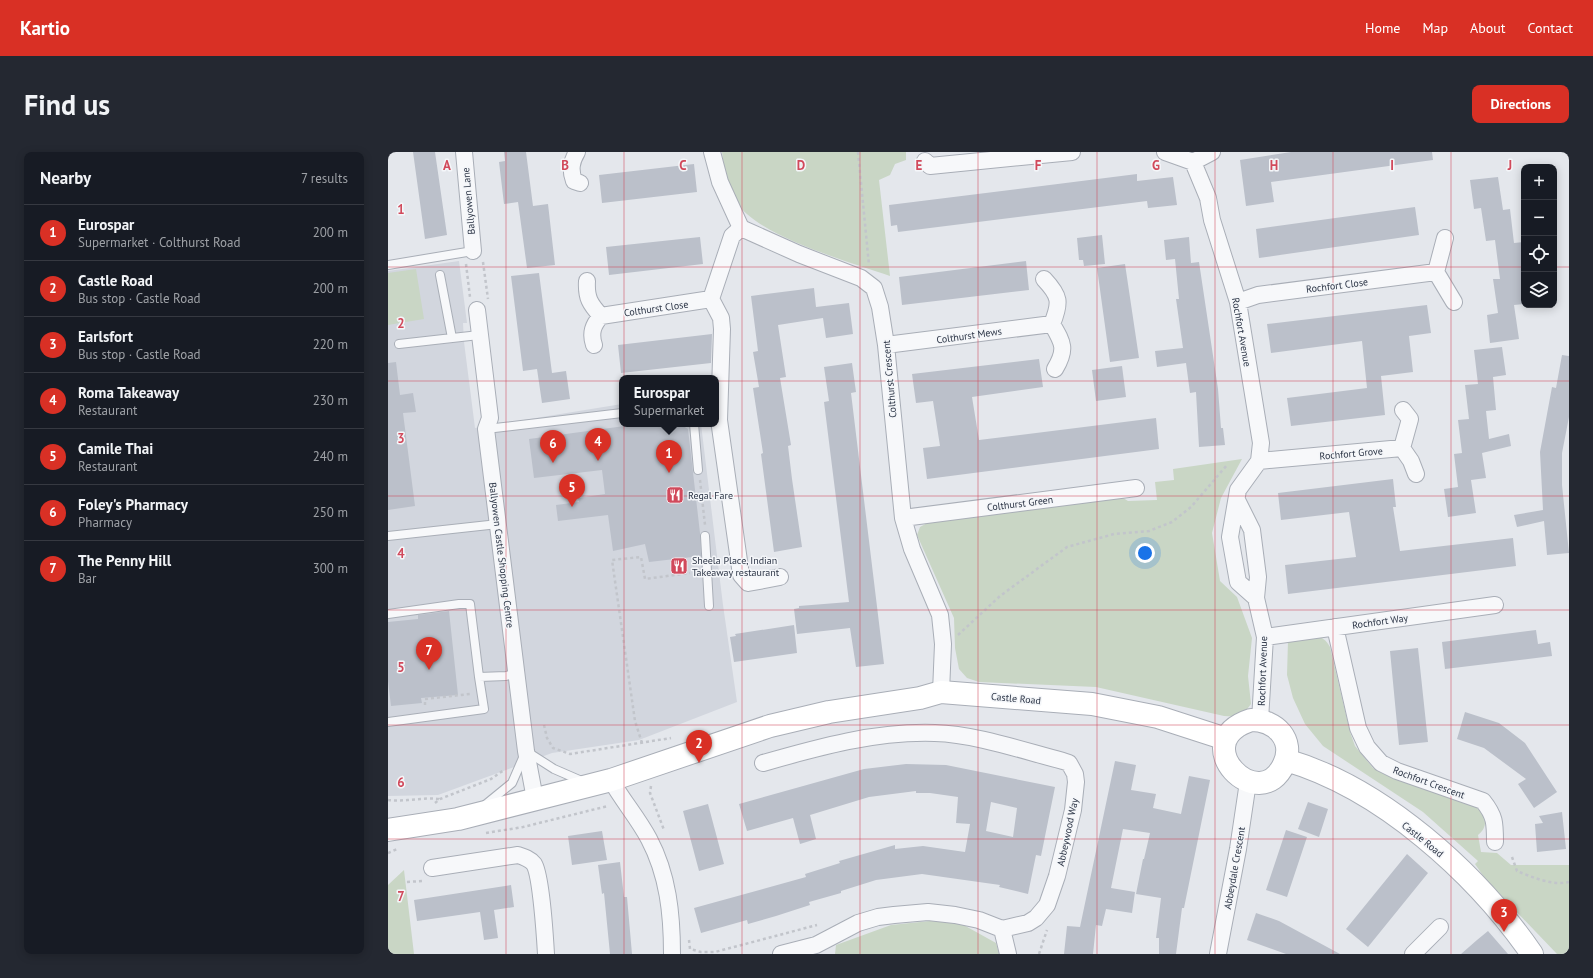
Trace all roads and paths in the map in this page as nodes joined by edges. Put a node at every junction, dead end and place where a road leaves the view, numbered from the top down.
1 (464, 152) edge
2 (577, 152) edge
3 (712, 152) edge
4 (858, 152) edge
5 (1072, 152) edge
6 (1165, 152) edge
7 (1212, 152) edge
8 (925, 161) dead end
9 (1193, 162) junction
10 (580, 183) dead end
11 (741, 228) junction
12 (1445, 238) dead end
13 (469, 257) junction
14 (388, 265) edge
15 (869, 265) dead end
16 (1436, 272) junction
17 (440, 275) dead end
18 (1044, 279) dead end
19 (587, 281) dead end
20 (711, 299) junction
21 (1238, 302) junction
22 (1454, 302) dead end
23 (474, 306) joint
24 (602, 316) junction
25 (1052, 324) junction
26 (479, 335) junction
27 (452, 338) junction
28 (399, 344) dead end
29 (594, 345) dead end
30 (886, 345) junction
31 (1055, 369) dead end
32 (1402, 410) dead end
33 (619, 413) edge
34 (694, 427) edge
35 (486, 429) junction
36 (1402, 448) junction
37 (1259, 461) junction
38 (1227, 465) dead end
39 (698, 470) joint
40 (1416, 474) dead end
41 (1136, 488) dead end
42 (1237, 500) junction
43 (903, 518) junction
44 (498, 524) junction
45 (388, 536) edge
46 (705, 536) joint
47 (690, 573) dead end
48 (780, 576) dead end
49 (1256, 598) junction
50 (1495, 605) dead end
51 (709, 606) dead end
52 (388, 614) edge
53 (1335, 627) junction
54 (1265, 637) junction
55 (953, 639) dead end
56 (516, 673) junction
57 (479, 677) junction
58 (941, 692) junction
59 (470, 694) dead end
60 (425, 707) dead end
61 (1260, 720) junction
62 (388, 722) edge
63 (544, 725) dead end
64 (676, 736) dead end
65 (1226, 740) junction
66 (642, 743) junction
67 (526, 751) junction
68 (1286, 760) junction
69 (763, 764) dead end
70 (504, 771) dead end
71 (611, 780) junction
72 (1248, 782) junction
73 (589, 784) junction
74 (650, 793) dead end
75 (534, 799) junction
76 (388, 800) edge
77 (611, 805) dead end
78 (388, 816) edge
79 (472, 816) junction
80 (414, 825) junction
81 (523, 827) dead end
82 (388, 830) edge
83 (666, 834) dead end
84 (1495, 842) dead end
85 (1512, 857) dead end
86 (430, 874) joint
87 (407, 882) dead end
88 (1569, 882) edge
89 (822, 923) dead end
90 (1440, 927) dead end
91 (1002, 929) junction
92 (689, 938) dead end
93 (819, 949) edge
94 (546, 954) edge
95 (672, 954) edge
96 (781, 954) edge
97 (1008, 954) edge
98 (1218, 954) edge
99 (1413, 954) edge
100 (1532, 954) edge

1 - 13 street, Ballyowen Lane
2 - 10 street
3 - 11 street
4 - 15 path
5 - 8 street
6 - 9 street
7 - 9 street
9 - 21 street, Rochfort Avenue
11 - 20 street
11 - 30 street, Colthurst Crescent
12 - 16 street
13 - 14 lane
13 - 23 path
16 - 21 street, Rochfort Close
16 - 22 street
17 - 27 lane
18 - 25 street
19 - 24 street
20 - 24 street, Colthurst Close
20 - 48 street
21 - 37 street, Rochfort Avenue
23 - 26 street, Ballyowen Castle Shopping Centre
24 - 29 street
25 - 30 street, Colthurst Mews
25 - 31 street
26 - 27 lane
26 - 35 street, Ballyowen Castle Shopping Centre
27 - 28 lane
30 - 43 street, Colthurst Crescent
32 - 36 street
33 - 35 lane
34 - 39 lane
35 - 44 street, Ballyowen Castle Shopping Centre
36 - 37 street, Rochfort Grove
36 - 40 street
37 - 42 street
38 - 55 path
39 - 46 path
41 - 43 street, Colthurst Green
42 - 49 street, Rochfort Avenue
42 - 49 street
43 - 58 street, Colthurst Crescent
44 - 45 lane
44 - 56 street, Ballyowen Castle Shopping Centre
46 - 51 lane
47 - 66 path
49 - 54 street, Rochfort Avenue
50 - 53 street, Rochfort Way
52 - 57 lane
53 - 54 street, Rochfort Way
53 - 84 street, Rochfort Crescent
54 - 61 street, Rochfort Avenue
56 - 57 lane
56 - 67 street, Ballyowen Castle Shopping Centre
57 - 62 lane
58 - 65 street, Castle Road
58 - 71 street, Castle Road
59 - 60 path
61 - 65 street
61 - 68 street
63 - 66 path
64 - 66 path
65 - 72 street
67 - 73 lane
67 - 75 street, Ballyowen Castle Shopping Centre
67 - 79 lane
68 - 72 street
68 - 100 street, Castle Road
69 - 91 street, Abbeywood Way
70 - 76 path
71 - 73 street, Castle Road
71 - 95 street
72 - 98 street, Abbeydale Crescent
73 - 75 street, Castle Road
74 - 83 path
75 - 79 street, Castle Road
77 - 81 path
78 - 80 street
79 - 80 street, Castle Road
80 - 82 street, Castle Road
85 - 88 path
86 - 87 path
86 - 94 street
89 - 92 path
90 - 99 street
91 - 93 street
91 - 97 street
93 - 96 street

